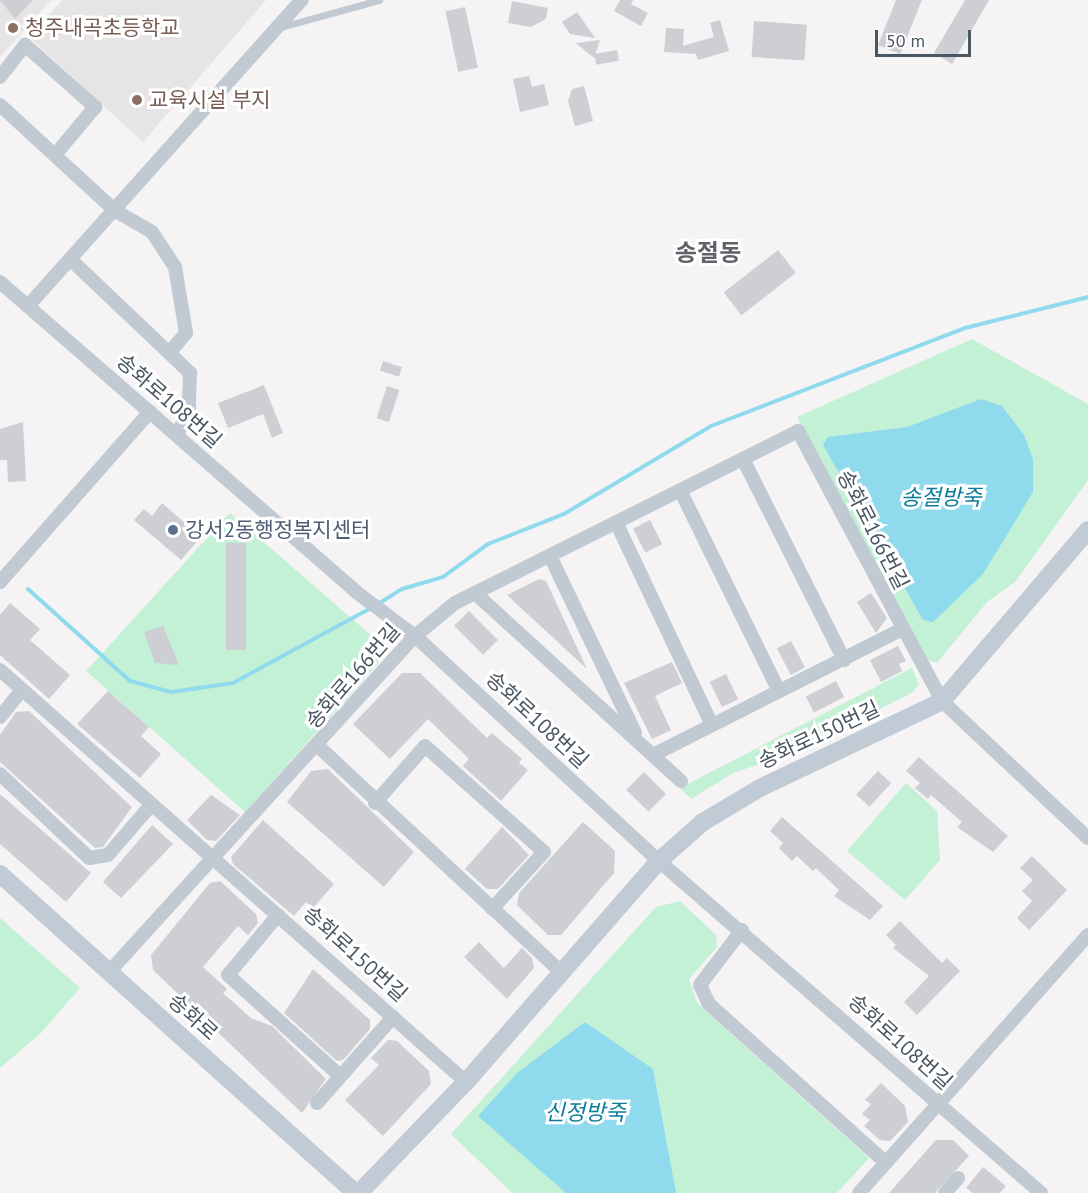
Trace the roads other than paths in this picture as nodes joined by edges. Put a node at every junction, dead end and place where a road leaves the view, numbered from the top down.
1 (302, 0) edge
2 (379, 0) edge
3 (276, 29) junction
4 (0, 77) edge
5 (0, 105) edge
6 (55, 155) junction
7 (114, 210) junction
8 (70, 259) junction
9 (0, 282) edge
10 (28, 306) junction
11 (169, 353) junction
12 (150, 412) junction
13 (177, 435) junction
14 (744, 461) junction
15 (681, 492) junction
16 (616, 522) junction
17 (1088, 530) edge
18 (550, 556) junction
19 (0, 582) edge
20 (475, 593) junction
21 (901, 630) junction
22 (415, 636) junction
23 (844, 660) junction
24 (0, 670) edge
25 (602, 670) junction
26 (22, 690) junction
27 (779, 691) junction
28 (587, 693) junction
29 (942, 701) junction
30 (0, 717) edge
31 (711, 723) junction
32 (641, 744) junction
33 (319, 747) junction
34 (655, 754) junction
35 (0, 774) edge
36 (681, 781) dead end
37 (375, 803) junction
38 (152, 804) junction
39 (1088, 838) edge
40 (214, 860) junction
41 (659, 861) junction
42 (0, 874) edge
43 (492, 909) junction
44 (278, 915) junction
45 (742, 930) junction
46 (1088, 935) edge
47 (109, 972) junction
48 (561, 972) junction
49 (393, 1017) junction
50 (340, 1076) junction
51 (466, 1082) junction
52 (317, 1103) dead end
53 (938, 1104) junction
54 (885, 1162) junction
55 (958, 1178) dead end
56 (947, 1192) edge
57 (358, 1193) edge
58 (859, 1193) edge
59 (1041, 1193) edge

1 - 3 street
2 - 3 lane
3 - 7 street
4 - 6 street
5 - 6 street
6 - 7 street
7 - 8 street
7 - 11 street
8 - 10 street
8 - 11 street
9 - 10 street, 송화로108번길
10 - 12 street, 송화로108번길
11 - 13 street
12 - 13 street, 송화로108번길
12 - 19 street
13 - 22 street, 송화로108번길
14 - 15 street, 송화로166번길
14 - 21 street, 송화로166번길
14 - 23 street
15 - 16 street, 송화로166번길
15 - 27 street
16 - 18 street, 송화로166번길
16 - 31 street
17 - 29 street, 송화로150번길
18 - 20 street, 송화로166번길
18 - 25 street
20 - 22 street, 송화로166번길
20 - 28 street
21 - 23 street
21 - 29 street, 송화로166번길
22 - 33 street, 송화로166번길
22 - 41 street, 송화로108번길
23 - 27 street
24 - 26 street
25 - 28 street
25 - 32 street
26 - 30 street
26 - 38 street
27 - 31 street
28 - 32 street
29 - 39 street, 송화로166번길
29 - 41 street, 송화로150번길
31 - 34 street
32 - 34 street
33 - 37 street
33 - 40 street, 송화로166번길
34 - 36 street
35 - 38 street
37 - 43 street
37 - 43 street
38 - 40 street
40 - 44 street, 송화로150번길
40 - 47 street, 송화로166번길
41 - 45 street, 송화로108번길
41 - 48 street, 송화로150번길
42 - 47 street, 송화로
43 - 48 street
44 - 49 street, 송화로150번길
44 - 50 street
45 - 53 street, 송화로108번길
45 - 54 street
46 - 53 street
47 - 57 street, 송화로
48 - 51 street, 송화로150번길
49 - 50 street
49 - 51 street, 송화로150번길
50 - 52 street
51 - 57 street, 송화로150번길
53 - 54 street
53 - 59 street, 송화로108번길
54 - 58 street
55 - 56 street

